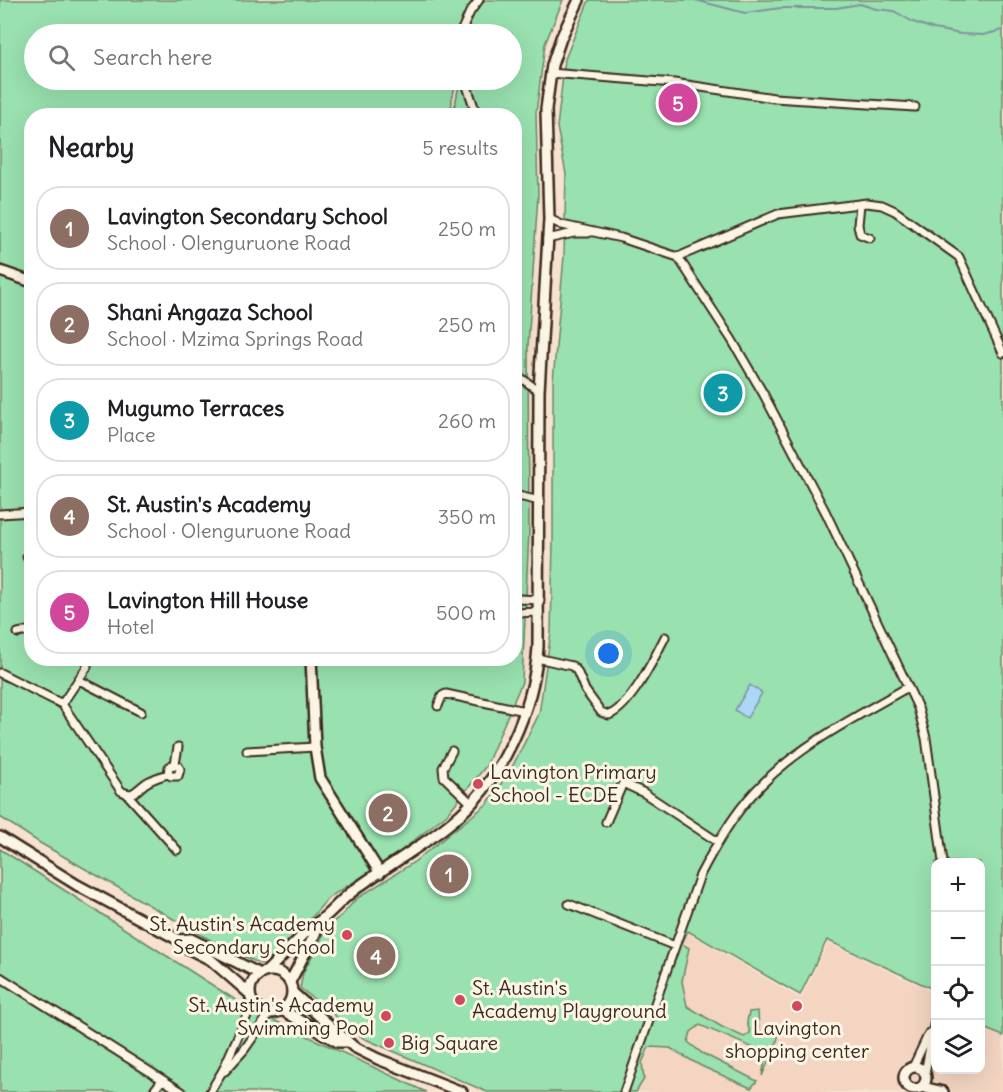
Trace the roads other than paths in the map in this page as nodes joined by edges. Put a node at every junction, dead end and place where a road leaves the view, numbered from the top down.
1 (479, 0) edge
2 (579, 0) edge
3 (465, 24) edge
4 (550, 74) junction
5 (468, 90) edge
6 (915, 106) dead end
7 (474, 108) edge
8 (860, 204) junction
9 (549, 219) junction
10 (600, 233) junction
11 (870, 238) dead end
12 (547, 239) junction
13 (678, 257) junction
14 (0, 271) edge
15 (24, 279) edge
16 (1003, 353) edge
17 (522, 379) edge
18 (539, 391) junction
19 (522, 497) edge
20 (540, 501) junction
21 (24, 512) edge
22 (0, 514) edge
23 (522, 599) edge
24 (540, 600) junction
25 (539, 612) junction
26 (522, 613) edge
27 (24, 632) edge
28 (18, 633) dead end
29 (665, 637) dead end
30 (537, 658) junction
31 (87, 666) edge
32 (311, 666) edge
33 (0, 673) edge
34 (79, 680) junction
35 (908, 687) junction
36 (62, 704) junction
37 (438, 706) dead end
38 (141, 711) dead end
39 (525, 711) junction
40 (178, 747) dead end
41 (315, 747) junction
42 (247, 751) dead end
43 (452, 752) dead end
44 (175, 764) junction
45 (168, 774) junction
46 (124, 793) junction
47 (471, 803) junction
48 (606, 822) dead end
49 (0, 837) edge
50 (718, 842) junction
51 (177, 850) dead end
52 (942, 858) edge
53 (380, 873) junction
54 (569, 904) dead end
55 (319, 922) junction
56 (179, 940) junction
57 (675, 946) junction
58 (264, 972) junction
59 (0, 977) edge
60 (291, 987) junction
61 (251, 998) junction
62 (282, 1010) junction
63 (270, 1013) junction
64 (931, 1029) edge
65 (931, 1035) edge
66 (346, 1041) junction
67 (913, 1067) junction
68 (219, 1078) junction
69 (162, 1080) junction
70 (905, 1082) junction
71 (921, 1084) edge
72 (153, 1092) edge
73 (182, 1092) edge
74 (210, 1092) edge
75 (462, 1092) edge
76 (624, 1092) edge
77 (900, 1092) edge
78 (942, 1092) edge

1 - 3 street
2 - 4 street
4 - 6 street
4 - 9 street
5 - 7 street
8 - 11 street
8 - 13 street
8 - 16 street
9 - 10 street
9 - 12 street
10 - 12 street
10 - 13 street
12 - 18 street
13 - 35 street
14 - 15 street
17 - 18 street
18 - 20 street
19 - 20 street
20 - 24 street
21 - 22 street
23 - 24 street
24 - 25 street
25 - 26 street
25 - 30 street
27 - 28 street
29 - 30 street
30 - 39 street
31 - 34 street
32 - 41 street
33 - 36 street
34 - 36 street
34 - 38 street
35 - 50 street
35 - 52 street
36 - 46 street
37 - 39 street
39 - 47 street
40 - 44 street
41 - 42 street
41 - 53 street
43 - 47 street
44 - 45 street
44 - 45 street
45 - 46 street
46 - 51 street
47 - 53 street
48 - 50 street
49 - 56 street
50 - 57 street
53 - 55 street
54 - 57 street
55 - 58 street
55 - 60 street
56 - 58 street
56 - 61 street
57 - 76 street
58 - 60 street
58 - 61 street
59 - 69 street
60 - 62 street
60 - 66 street
61 - 63 street
61 - 68 street
62 - 63 street
62 - 66 street
63 - 68 street
64 - 67 street
65 - 71 street
66 - 75 street
67 - 70 street
67 - 71 street
68 - 74 street
69 - 72 street
69 - 73 street
70 - 71 street
70 - 77 street
71 - 78 street

